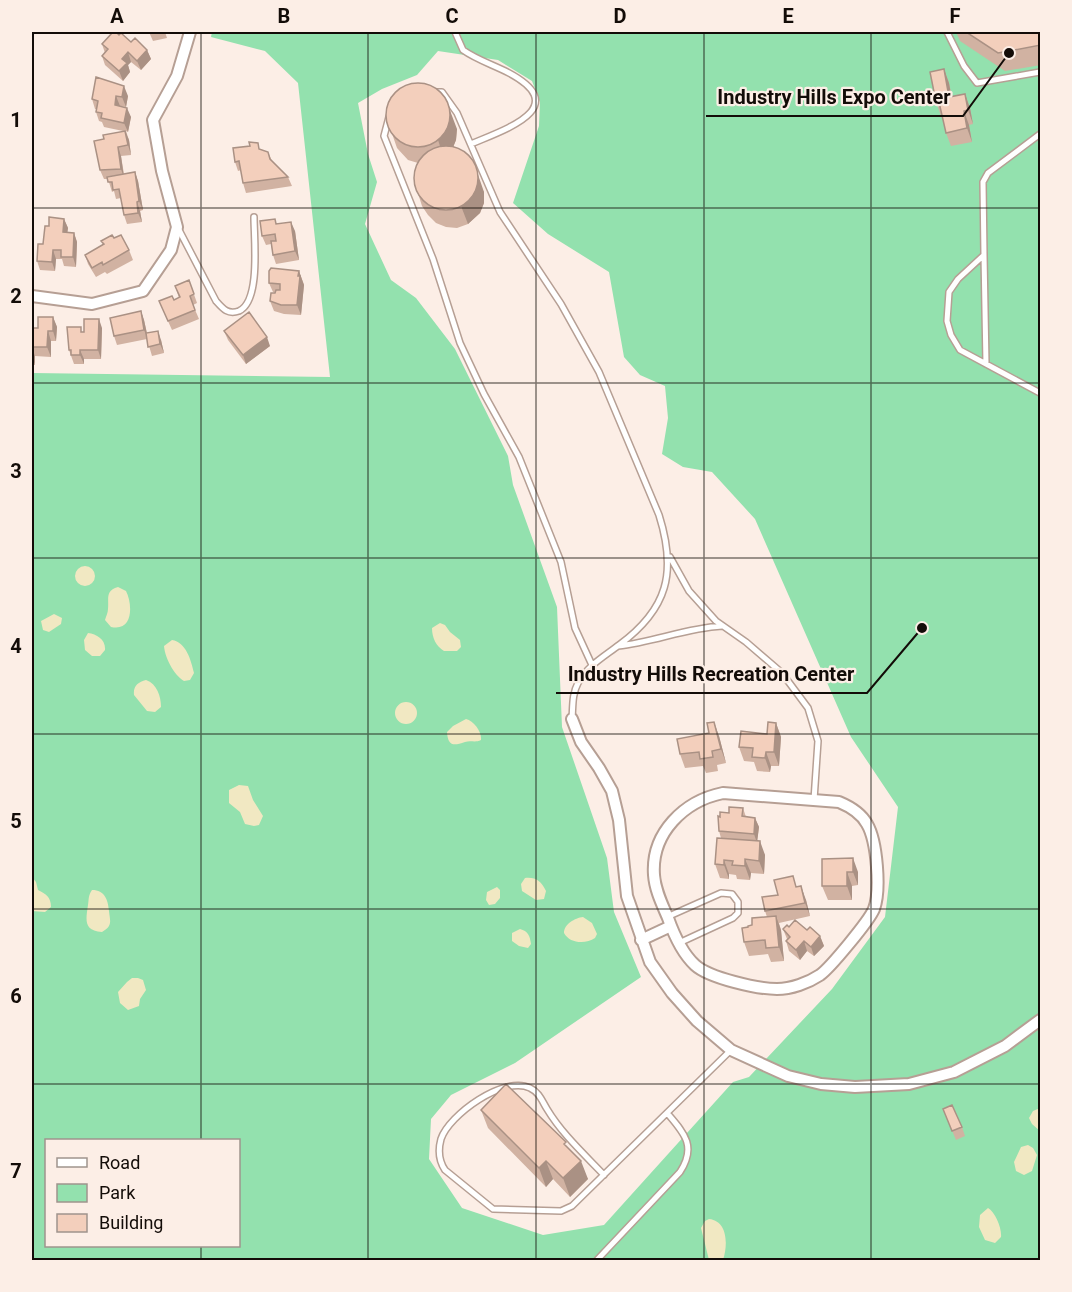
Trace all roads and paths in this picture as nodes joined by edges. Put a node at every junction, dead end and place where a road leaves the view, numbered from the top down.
1 (190, 32) edge
2 (456, 32) edge
3 (947, 32) edge
4 (1041, 72) edge
5 (425, 92) edge
6 (391, 106) edge
7 (1041, 134) edge
8 (471, 144) junction
9 (254, 218) dead end
10 (177, 227) junction
11 (984, 255) junction
12 (32, 296) edge
13 (986, 364) junction
14 (1041, 393) edge
15 (669, 555) junction
16 (722, 626) junction
17 (617, 646) junction
18 (592, 665) junction
19 (572, 719) joint
20 (814, 800) junction
21 (669, 922) junction
22 (641, 940) junction
23 (679, 943) junction
24 (1041, 1020) edge
25 (731, 1050) junction
26 (667, 1113) junction
27 (604, 1175) junction
28 (597, 1260) edge

1 - 10 street
2 - 8 lane
3 - 4 lane
5 - 8 lane
6 - 18 lane
7 - 11 lane
8 - 15 lane
9 - 10 lane
10 - 12 street
11 - 13 lane
11 - 13 lane
13 - 14 lane
15 - 16 lane
15 - 17 lane
16 - 17 lane
16 - 20 lane
17 - 18 lane
18 - 19 lane
19 - 22 street
20 - 21 street
20 - 23 street
21 - 22 street
21 - 23 street
21 - 23 lane
22 - 25 street
24 - 25 street
25 - 26 lane
26 - 27 lane
26 - 28 lane
27 - 27 lane

